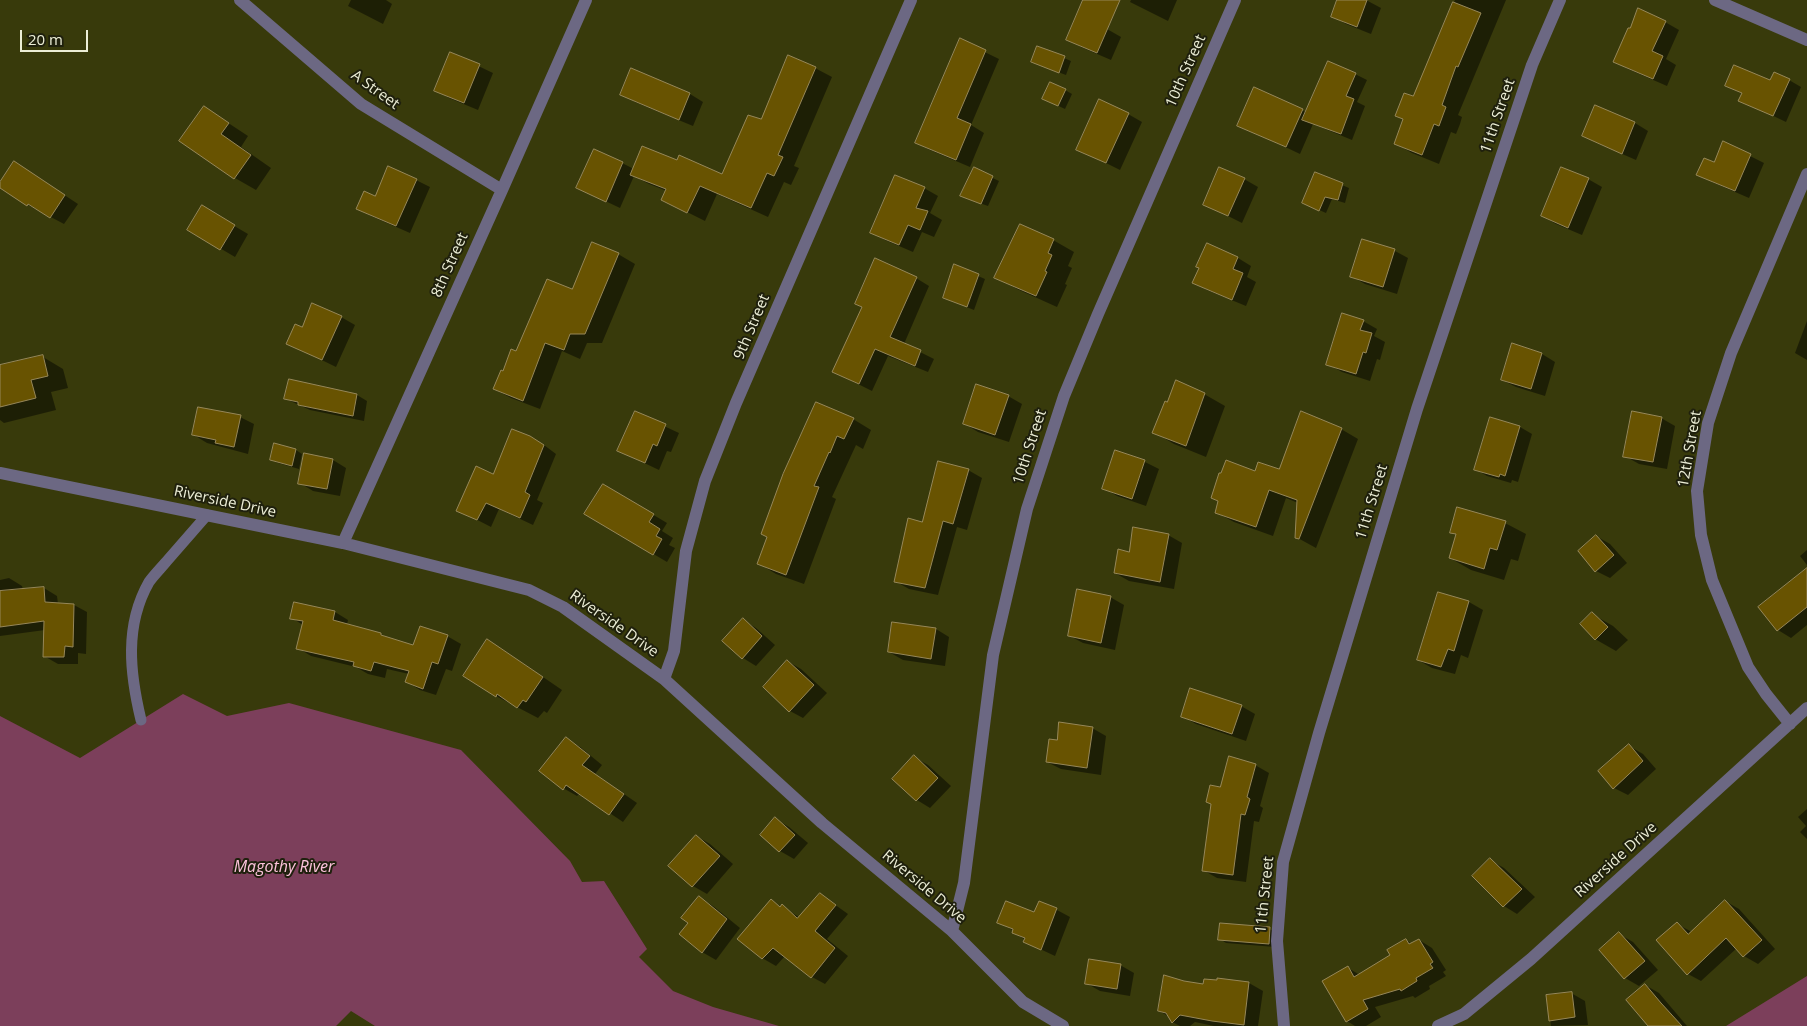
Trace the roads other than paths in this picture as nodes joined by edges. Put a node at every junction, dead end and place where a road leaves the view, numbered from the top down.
1 (240, 0) edge
2 (586, 0) edge
3 (911, 0) edge
4 (1235, 0) edge
5 (1560, 0) edge
6 (1715, 0) edge
7 (1807, 40) edge
8 (1807, 174) edge
9 (502, 190) junction
10 (0, 473) edge
11 (206, 515) junction
12 (342, 543) junction
13 (664, 678) junction
14 (1807, 708) edge
15 (141, 720) dead end
16 (1790, 724) junction
17 (952, 931) junction
18 (1063, 1026) edge
19 (1284, 1026) edge
20 (1438, 1026) edge

1 - 9 street, A Street
2 - 9 street, 8th Street
3 - 13 street, 9th Street
4 - 17 street, 10th Street
5 - 19 street, 11th Street
6 - 7 street
8 - 16 street, 12th Street
9 - 12 street, 8th Street
10 - 11 street, Riverside Drive
11 - 12 street, Riverside Drive
11 - 15 lane
12 - 13 street, Riverside Drive
13 - 17 street, Riverside Drive
14 - 16 street, Riverside Drive
16 - 20 street, Riverside Drive
17 - 18 street, Riverside Drive

